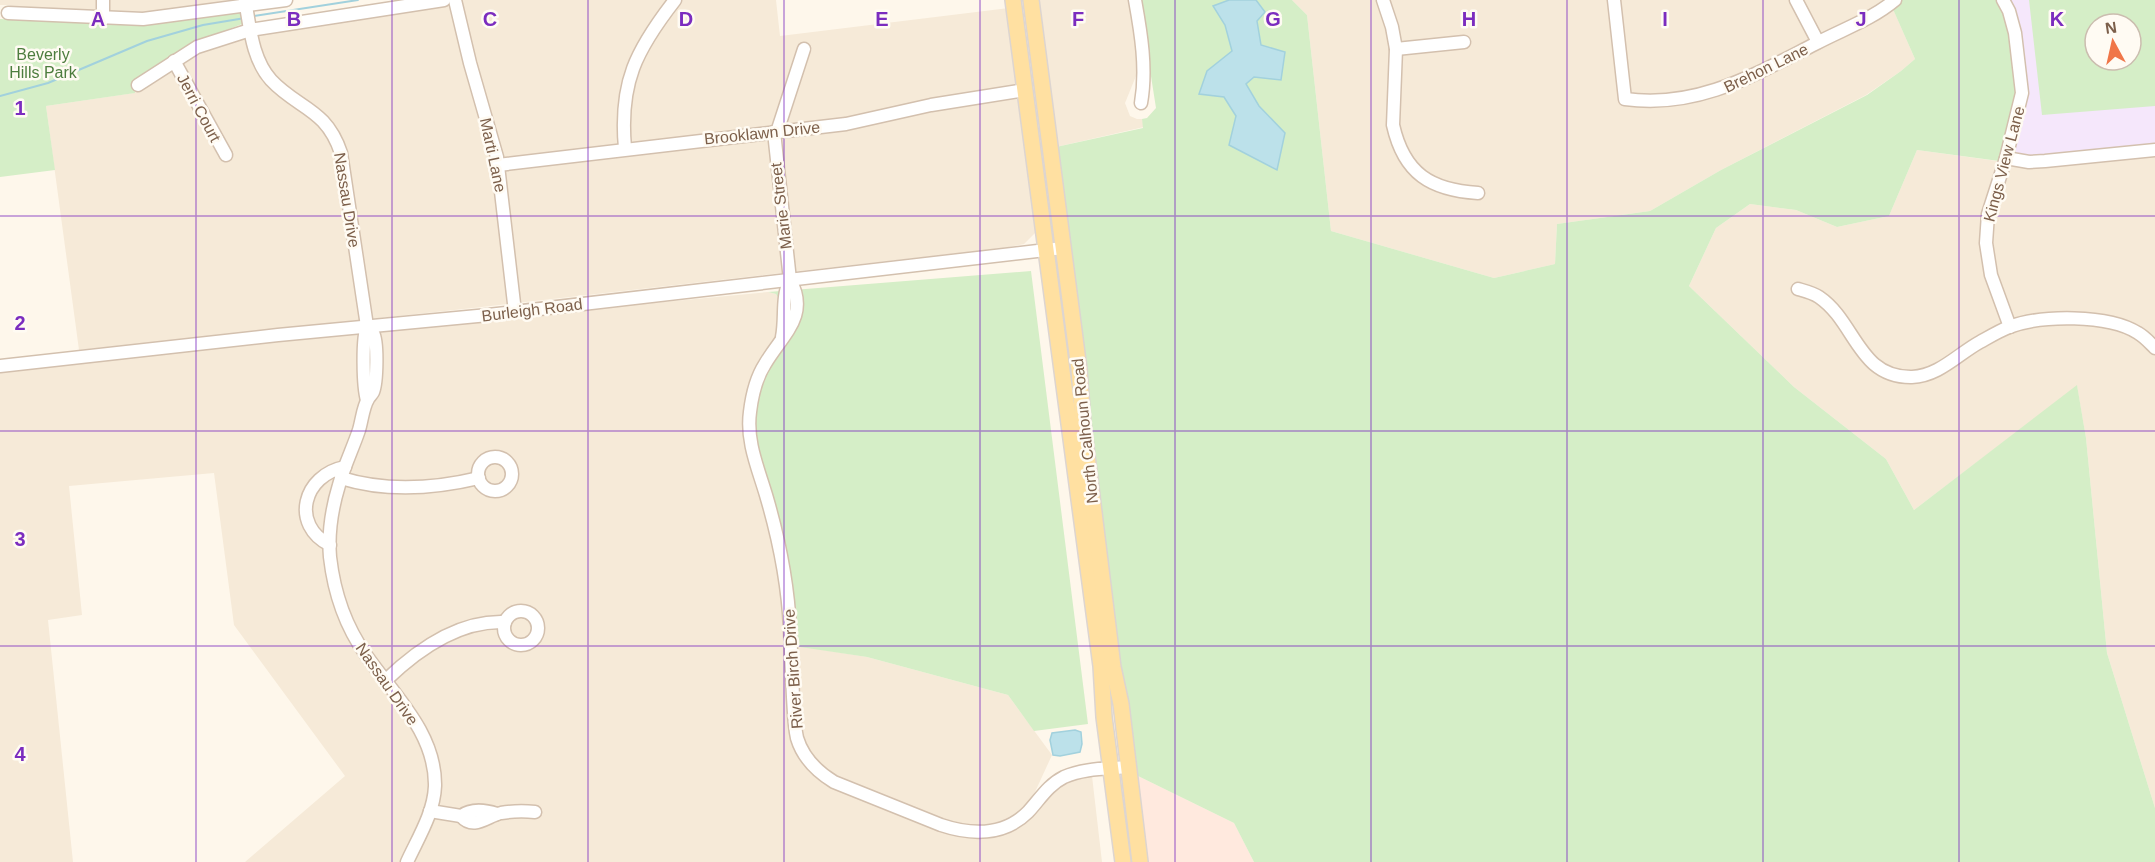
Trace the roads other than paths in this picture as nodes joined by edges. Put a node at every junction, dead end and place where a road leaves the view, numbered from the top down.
1 (103, 0) edge
2 (286, 0) edge
3 (444, 0) edge
4 (455, 0) edge
5 (675, 0) edge
6 (1031, 0) edge
7 (1036, 0) edge
8 (1135, 0) edge
9 (1383, 0) edge
10 (1614, 0) edge
11 (1796, 0) edge
12 (1895, 0) edge
13 (2003, 0) edge
14 (1014, 1) edge
15 (8, 13) dead end
16 (247, 14) edge
17 (103, 19) junction
18 (1464, 42) dead end
19 (1818, 42) junction
20 (804, 49) dead end
21 (1396, 49) junction
22 (174, 61) junction
23 (138, 85) dead end
24 (1024, 90) junction
25 (1141, 103) dead end
26 (776, 132) junction
27 (625, 148) junction
28 (2155, 150) edge
29 (226, 155) dead end
30 (2006, 159) junction
31 (498, 165) junction
32 (1478, 193) dead end
33 (1063, 248) junction
34 (1046, 250) junction
35 (790, 280) junction
36 (1798, 289) dead end
37 (515, 312) junction
38 (367, 326) junction
39 (2010, 327) junction
40 (2155, 348) edge
41 (0, 366) edge
42 (343, 473) junction
43 (479, 478) dead end
44 (330, 545) junction
45 (505, 622) dead end
46 (386, 680) junction
47 (1128, 766) junction
48 (1111, 768) junction
49 (430, 811) junction
50 (535, 812) dead end
51 (407, 862) edge
52 (1123, 862) edge
53 (1140, 862) edge

1 - 17 street
2 - 16 street
3 - 16 street
4 - 31 street, Marti Lane
5 - 27 street
6 - 7 street
6 - 14 street
6 - 33 main road, North Calhoun Road
8 - 25 street
9 - 21 street
10 - 19 street, Brehon Lane
11 - 19 street
12 - 19 street, Brehon Lane
13 - 30 street, Kings View Lane
14 - 24 main road, North Calhoun Road
15 - 17 street
16 - 17 street
16 - 22 street
16 - 38 street, Nassau Drive
18 - 21 street
20 - 26 street, Marie Street
21 - 32 street
22 - 23 street
22 - 29 street, Jerri Court
24 - 26 street, Brooklawn Drive
24 - 34 main road, North Calhoun Road
26 - 27 street, Brooklawn Drive
26 - 35 street, Marie Street
27 - 31 street, Brooklawn Drive
28 - 30 street
30 - 39 street, Kings View Lane
31 - 37 street, Marti Lane
33 - 34 street, Burleigh Road
33 - 47 main road, North Calhoun Road
34 - 35 street, Burleigh Road
34 - 48 main road, North Calhoun Road
35 - 37 street, Burleigh Road
35 - 48 street, River Birch Drive
36 - 39 street
37 - 38 street, Burleigh Road
38 - 41 street, Burleigh Road
38 - 42 street, Nassau Drive
39 - 40 street
42 - 43 street
42 - 44 street, Nassau Drive
42 - 44 street
44 - 46 street, Nassau Drive
45 - 46 street
46 - 49 street, Nassau Drive
47 - 48 street, River Birch Drive
47 - 53 main road, North Calhoun Road
48 - 52 main road, North Calhoun Road
49 - 50 street
49 - 51 street, Nassau Drive

